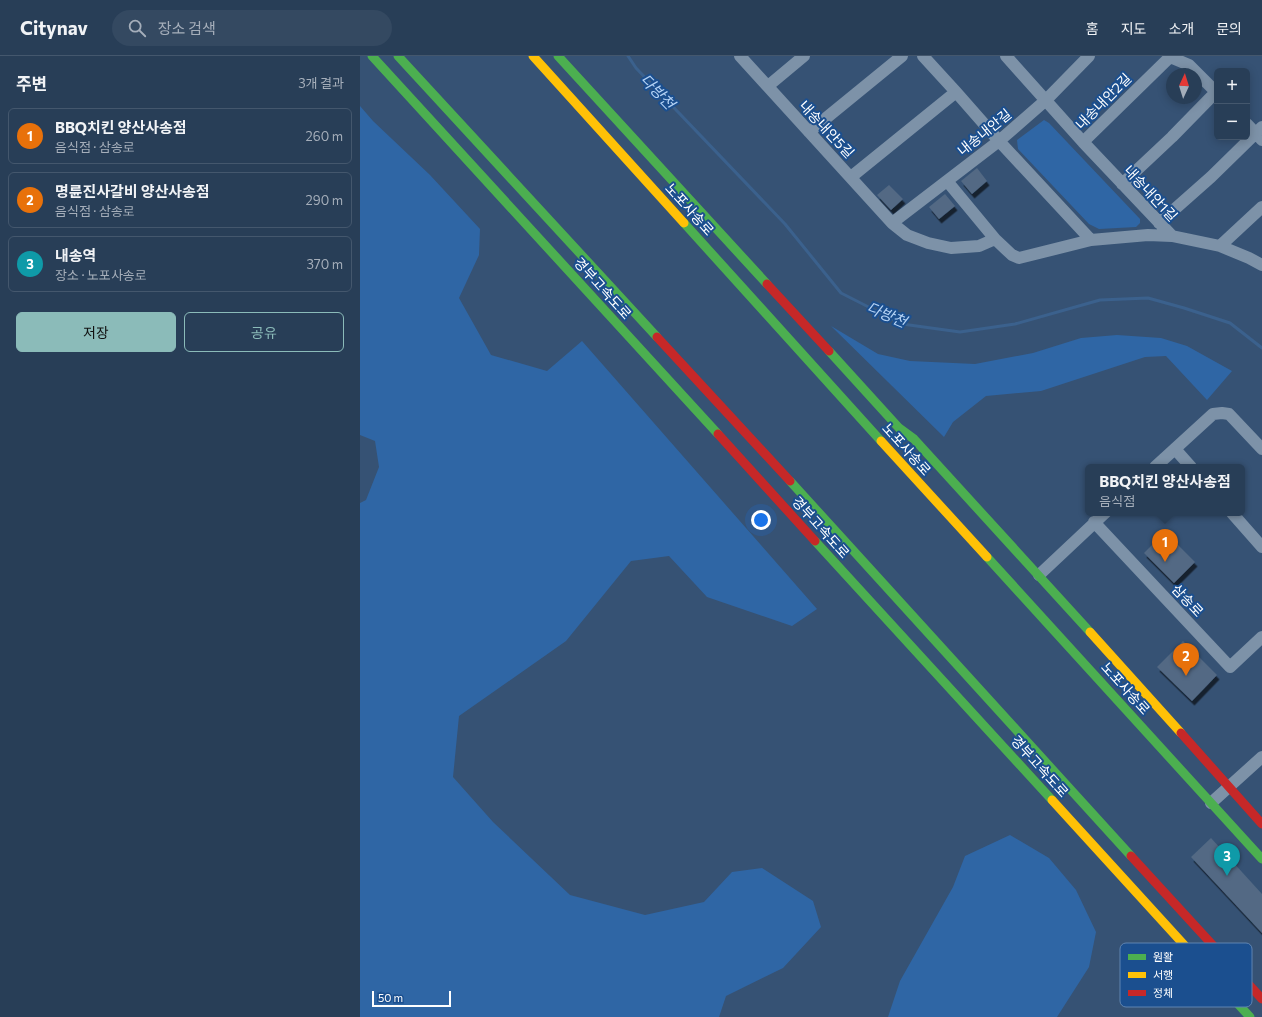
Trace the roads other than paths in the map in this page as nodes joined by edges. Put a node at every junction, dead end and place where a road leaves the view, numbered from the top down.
1 (372, 56) edge
2 (398, 56) edge
3 (533, 56) edge
4 (558, 56) edge
5 (740, 56) edge
6 (804, 56) edge
7 (902, 56) edge
8 (923, 56) edge
9 (1006, 56) edge
10 (1089, 56) edge
11 (768, 86) junction
12 (1214, 90) edge
13 (956, 92) junction
14 (1214, 94) edge
15 (1046, 100) junction
16 (1250, 126) edge
17 (809, 132) junction
18 (1260, 133) edge
19 (999, 141) junction
20 (1083, 142) junction
21 (851, 177) junction
22 (947, 181) junction
23 (1122, 184) junction
24 (1262, 207) edge
25 (892, 223) junction
26 (1159, 223) junction
27 (1172, 236) junction
28 (995, 239) junction
29 (1091, 240) junction
30 (1220, 246) junction
31 (1262, 265) edge
32 (1175, 449) junction
33 (1262, 449) edge
34 (1158, 464) edge
35 (1188, 464) edge
36 (1101, 516) edge
37 (1235, 516) edge
38 (1094, 522) junction
39 (1262, 547) edge
40 (1039, 575) junction
41 (1262, 637) edge
42 (1262, 756) edge
43 (1229, 787) junction
44 (1211, 803) junction
45 (1262, 824) edge
46 (1262, 859) edge
47 (1182, 943) edge
48 (1210, 943) edge
49 (1252, 989) edge
50 (1262, 1000) edge
51 (1241, 1007) edge
52 (1250, 1017) edge

1 - 47 main road, 경부고속도로
2 - 48 main road, 경부고속도로
3 - 44 main road, 노포사송로
4 - 40 main road, 노포사송로
5 - 11 street, 내송내안5길
6 - 11 street
7 - 17 street
8 - 13 street
9 - 15 street, 내송내안1길
10 - 15 street, 내송내안길
11 - 17 street, 내송내안5길
12 - 20 street, 내송내안2길
13 - 19 street
13 - 21 street
14 - 23 street
15 - 19 street, 내송내안길
15 - 20 street, 내송내안1길
16 - 18 street
17 - 21 street, 내송내안5길
18 - 26 street
19 - 22 street, 내송내안길
19 - 29 street
20 - 23 street, 내송내안1길
21 - 25 street, 내송내안5길
22 - 25 street, 내송내안길
22 - 28 street
23 - 26 street, 내송내안1길
24 - 30 street
25 - 28 street, 내송내안5길
26 - 27 street, 내송내안1길
27 - 29 street
27 - 30 street, 내송내안1길
28 - 29 street
30 - 31 street, 내송내안1길
32 - 33 street
32 - 34 street
32 - 35 street
36 - 38 street
37 - 39 street
38 - 40 street
38 - 41 street, 삼송로
40 - 43 main road, 노포사송로
42 - 43 street
43 - 44 street
43 - 45 main road, 노포사송로
44 - 46 main road, 노포사송로
49 - 50 main road, 경부고속도로
51 - 52 main road, 경부고속도로

